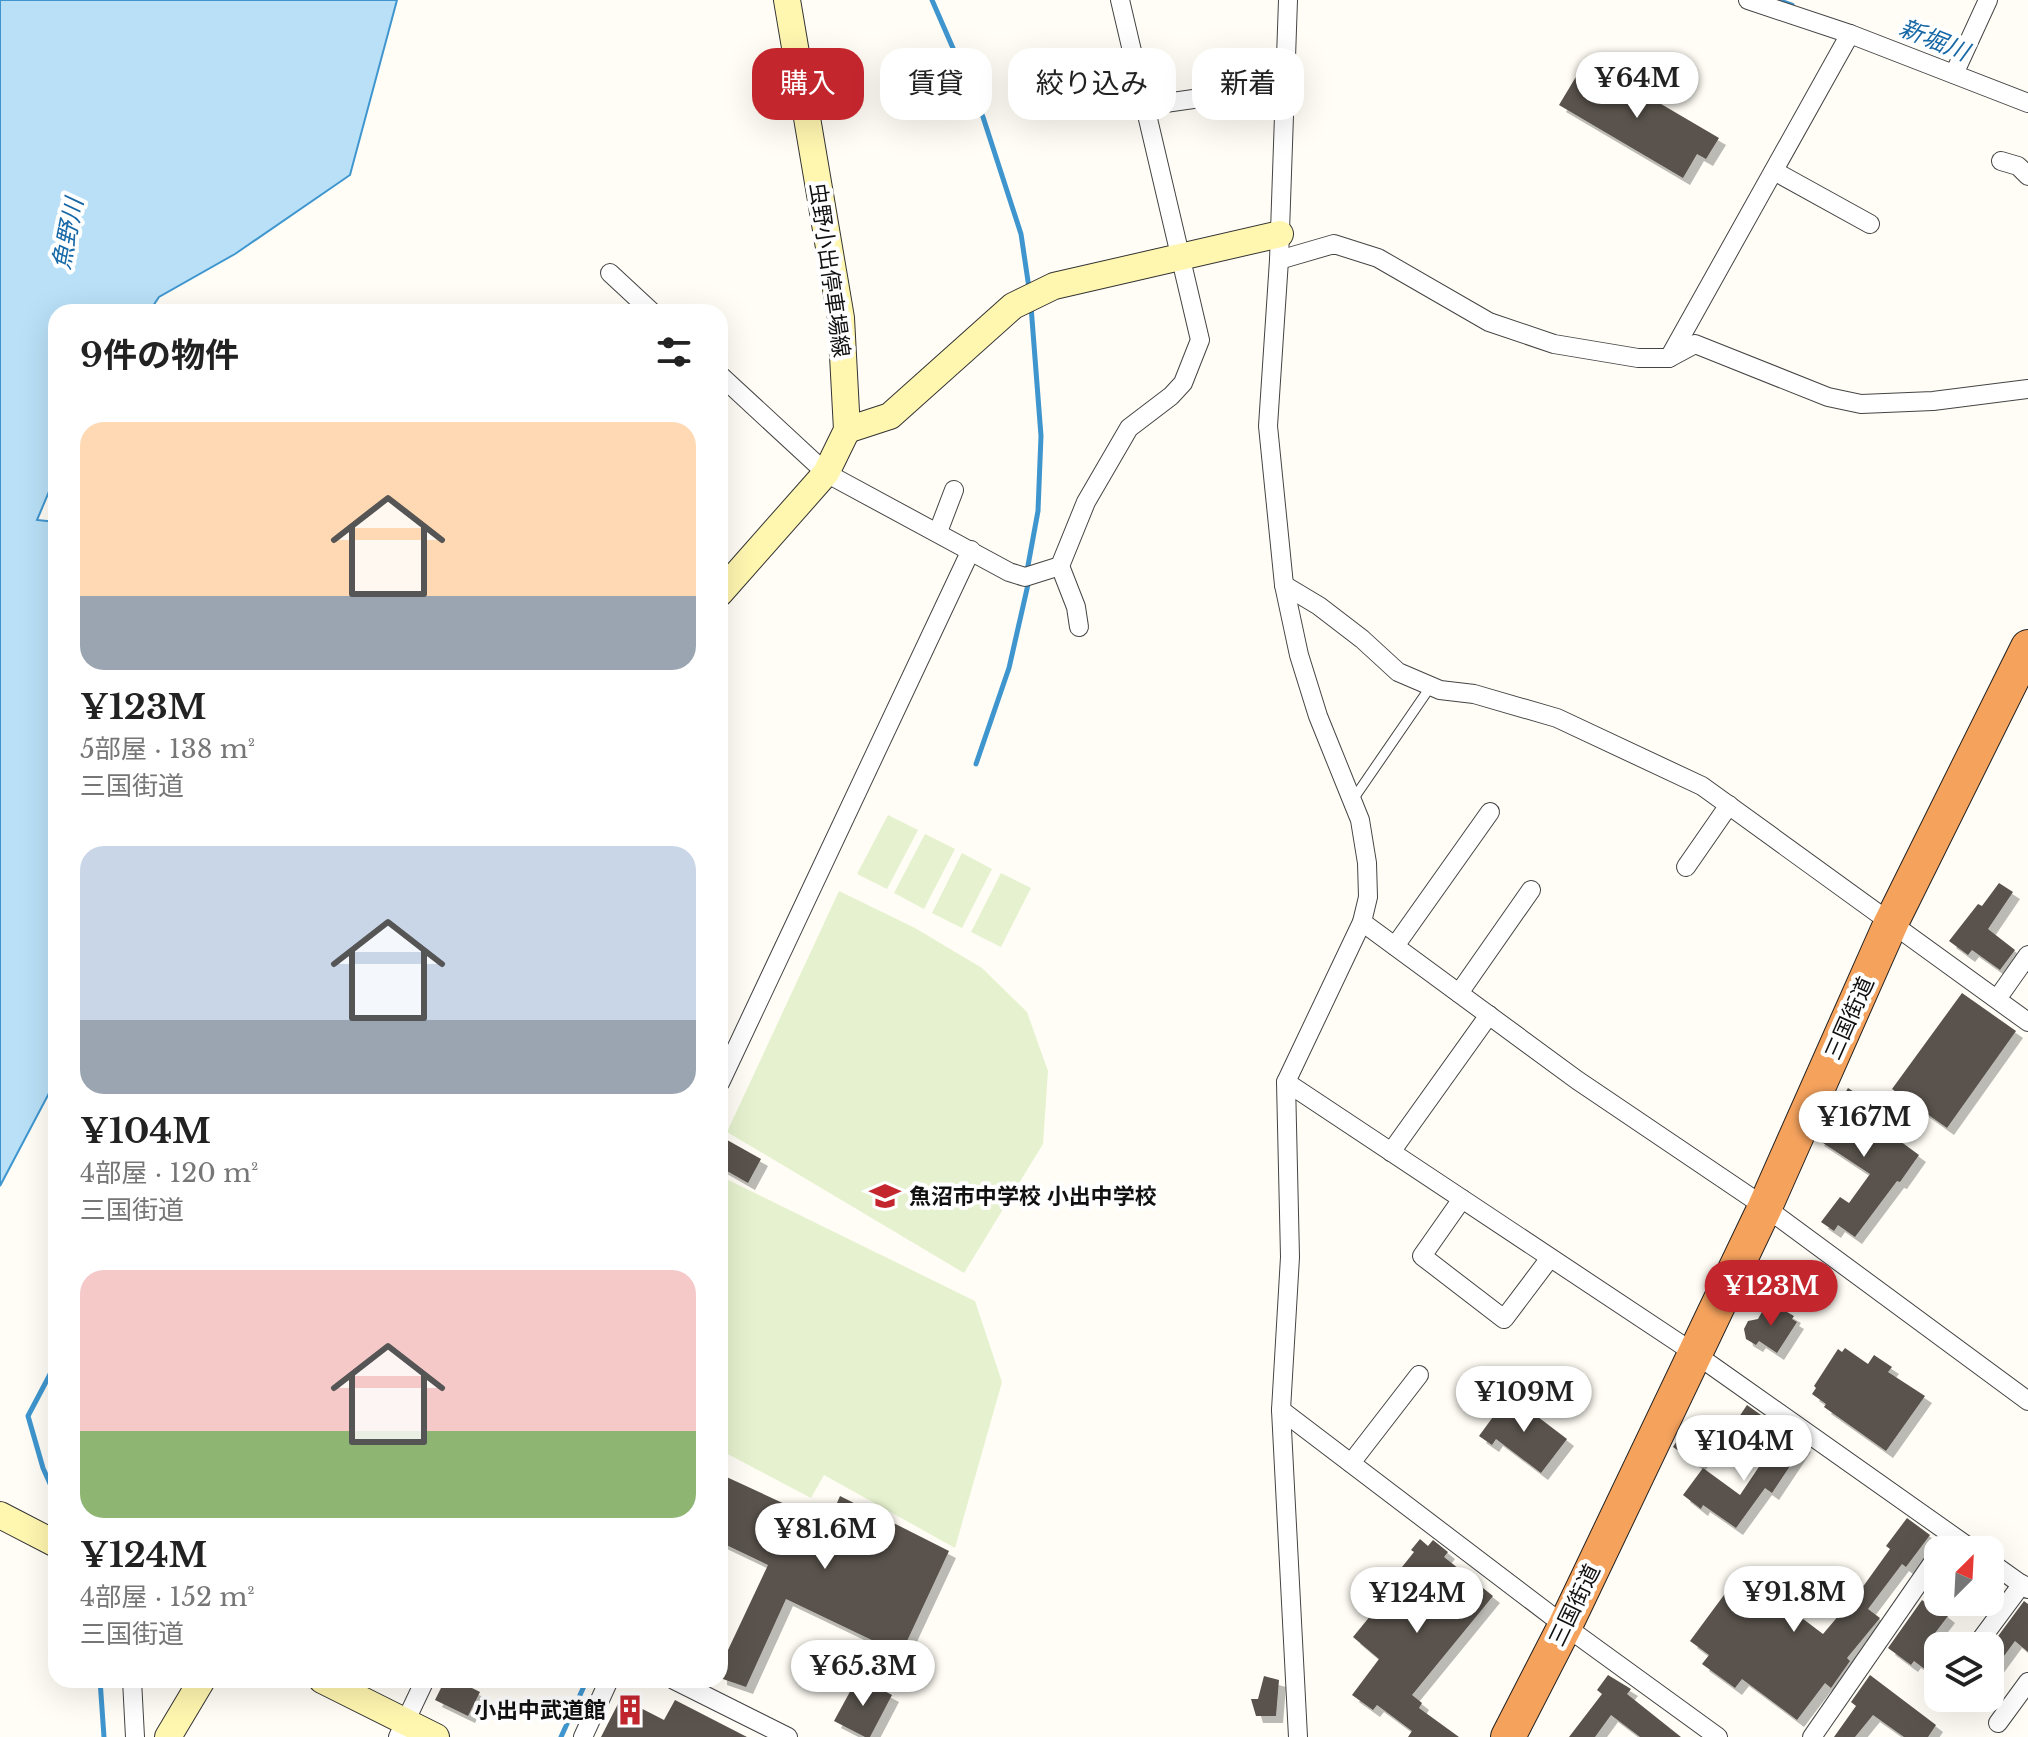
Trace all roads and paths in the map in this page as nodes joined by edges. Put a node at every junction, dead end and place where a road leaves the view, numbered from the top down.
1 (787, 0) edge
2 (1120, 0) edge
3 (1288, 0) edge
4 (1988, 0) edge
5 (1755, 1) edge
6 (1850, 34) junction
7 (1131, 48) edge
8 (1286, 48) edge
9 (1954, 74) junction
10 (2028, 103) edge
11 (1147, 120) edge
12 (1284, 120) edge
13 (2001, 161) dead end
14 (1774, 171) junction
15 (2028, 176) edge
16 (1870, 224) dead end
17 (1280, 247) junction
18 (1178, 256) junction
19 (610, 273) dead end
20 (643, 304) edge
21 (1669, 358) junction
22 (728, 382) edge
23 (2028, 389) edge
24 (847, 430) junction
25 (826, 473) junction
26 (954, 490) dead end
27 (938, 532) junction
28 (971, 550) junction
29 (1060, 566) junction
30 (728, 584) edge
31 (1284, 585) junction
32 (1079, 627) dead end
33 (2028, 647) edge
34 (1431, 686) junction
35 (1352, 801) junction
36 (1729, 805) junction
37 (1490, 812) dead end
38 (1686, 867) dead end
39 (1531, 890) dead end
40 (1362, 922) junction
41 (1891, 923) junction
42 (1395, 946) junction
43 (2028, 955) edge
44 (1459, 993) junction
45 (1997, 999) junction
46 (1489, 1015) junction
47 (2028, 1022) edge
48 (728, 1065) edge
49 (1286, 1082) junction
50 (1391, 1152) junction
51 (1462, 1199) junction
52 (1765, 1207) junction
53 (1550, 1258) junction
54 (1694, 1353) junction
55 (1419, 1375) dead end
56 (2028, 1401) edge
57 (1281, 1410) junction
58 (1351, 1463) junction
59 (0, 1515) edge
60 (1939, 1536) edge
61 (48, 1540) edge
62 (2004, 1572) edge
63 (1924, 1575) edge
64 (2025, 1587) edge
65 (1565, 1626) junction
66 (1988, 1632) edge
67 (2028, 1682) edge
68 (132, 1688) edge
69 (197, 1688) edge
70 (335, 1688) edge
71 (421, 1688) edge
72 (605, 1688) edge
73 (690, 1688) edge
74 (1998, 1723) dead end
75 (402, 1730) edge
76 (135, 1737) edge
77 (168, 1737) edge
78 (436, 1737) edge
79 (583, 1737) edge
80 (788, 1737) edge
81 (1298, 1737) edge
82 (1508, 1737) edge
83 (1718, 1737) edge
84 (1812, 1737) edge

1 - 24 main road, 虫野小出停車場線
2 - 7 street
3 - 8 street
4 - 9 street
5 - 6 street
6 - 9 street
6 - 14 street
9 - 10 street
11 - 18 street
12 - 17 street
13 - 15 street
14 - 16 street
14 - 21 street
17 - 18 main road
17 - 21 street
17 - 31 street
18 - 24 main road
18 - 29 street
19 - 20 street
21 - 23 street
22 - 25 street
24 - 25 main road, 虫野小出停車場線
25 - 27 street
25 - 30 main road, 虫野小出停車場線
26 - 27 street
27 - 28 street
28 - 29 street
28 - 48 street
29 - 32 street
31 - 34 street
31 - 35 street
33 - 41 highway, 三国街道
34 - 35 lane
34 - 36 street
35 - 40 street
36 - 38 street
36 - 41 street
37 - 42 street
39 - 44 street
40 - 42 street
40 - 49 street
41 - 45 street
41 - 52 highway, 三国街道
42 - 44 street
43 - 45 street
44 - 46 street
45 - 47 street
46 - 50 street
46 - 52 street
49 - 50 street
49 - 57 street
50 - 51 street
51 - 53 street
51 - 53 street
52 - 54 highway, 三国街道
52 - 56 street
53 - 54 street
54 - 60 street
54 - 65 highway, 三国街道
55 - 58 street
57 - 58 street
57 - 81 street
58 - 65 street
59 - 61 main road
62 - 64 street
63 - 84 street
64 - 66 street
65 - 82 highway, 三国街道
65 - 83 street
67 - 74 street
68 - 76 street
69 - 77 main road
70 - 75 main road
71 - 75 street
72 - 79 street
73 - 80 street
75 - 78 main road

